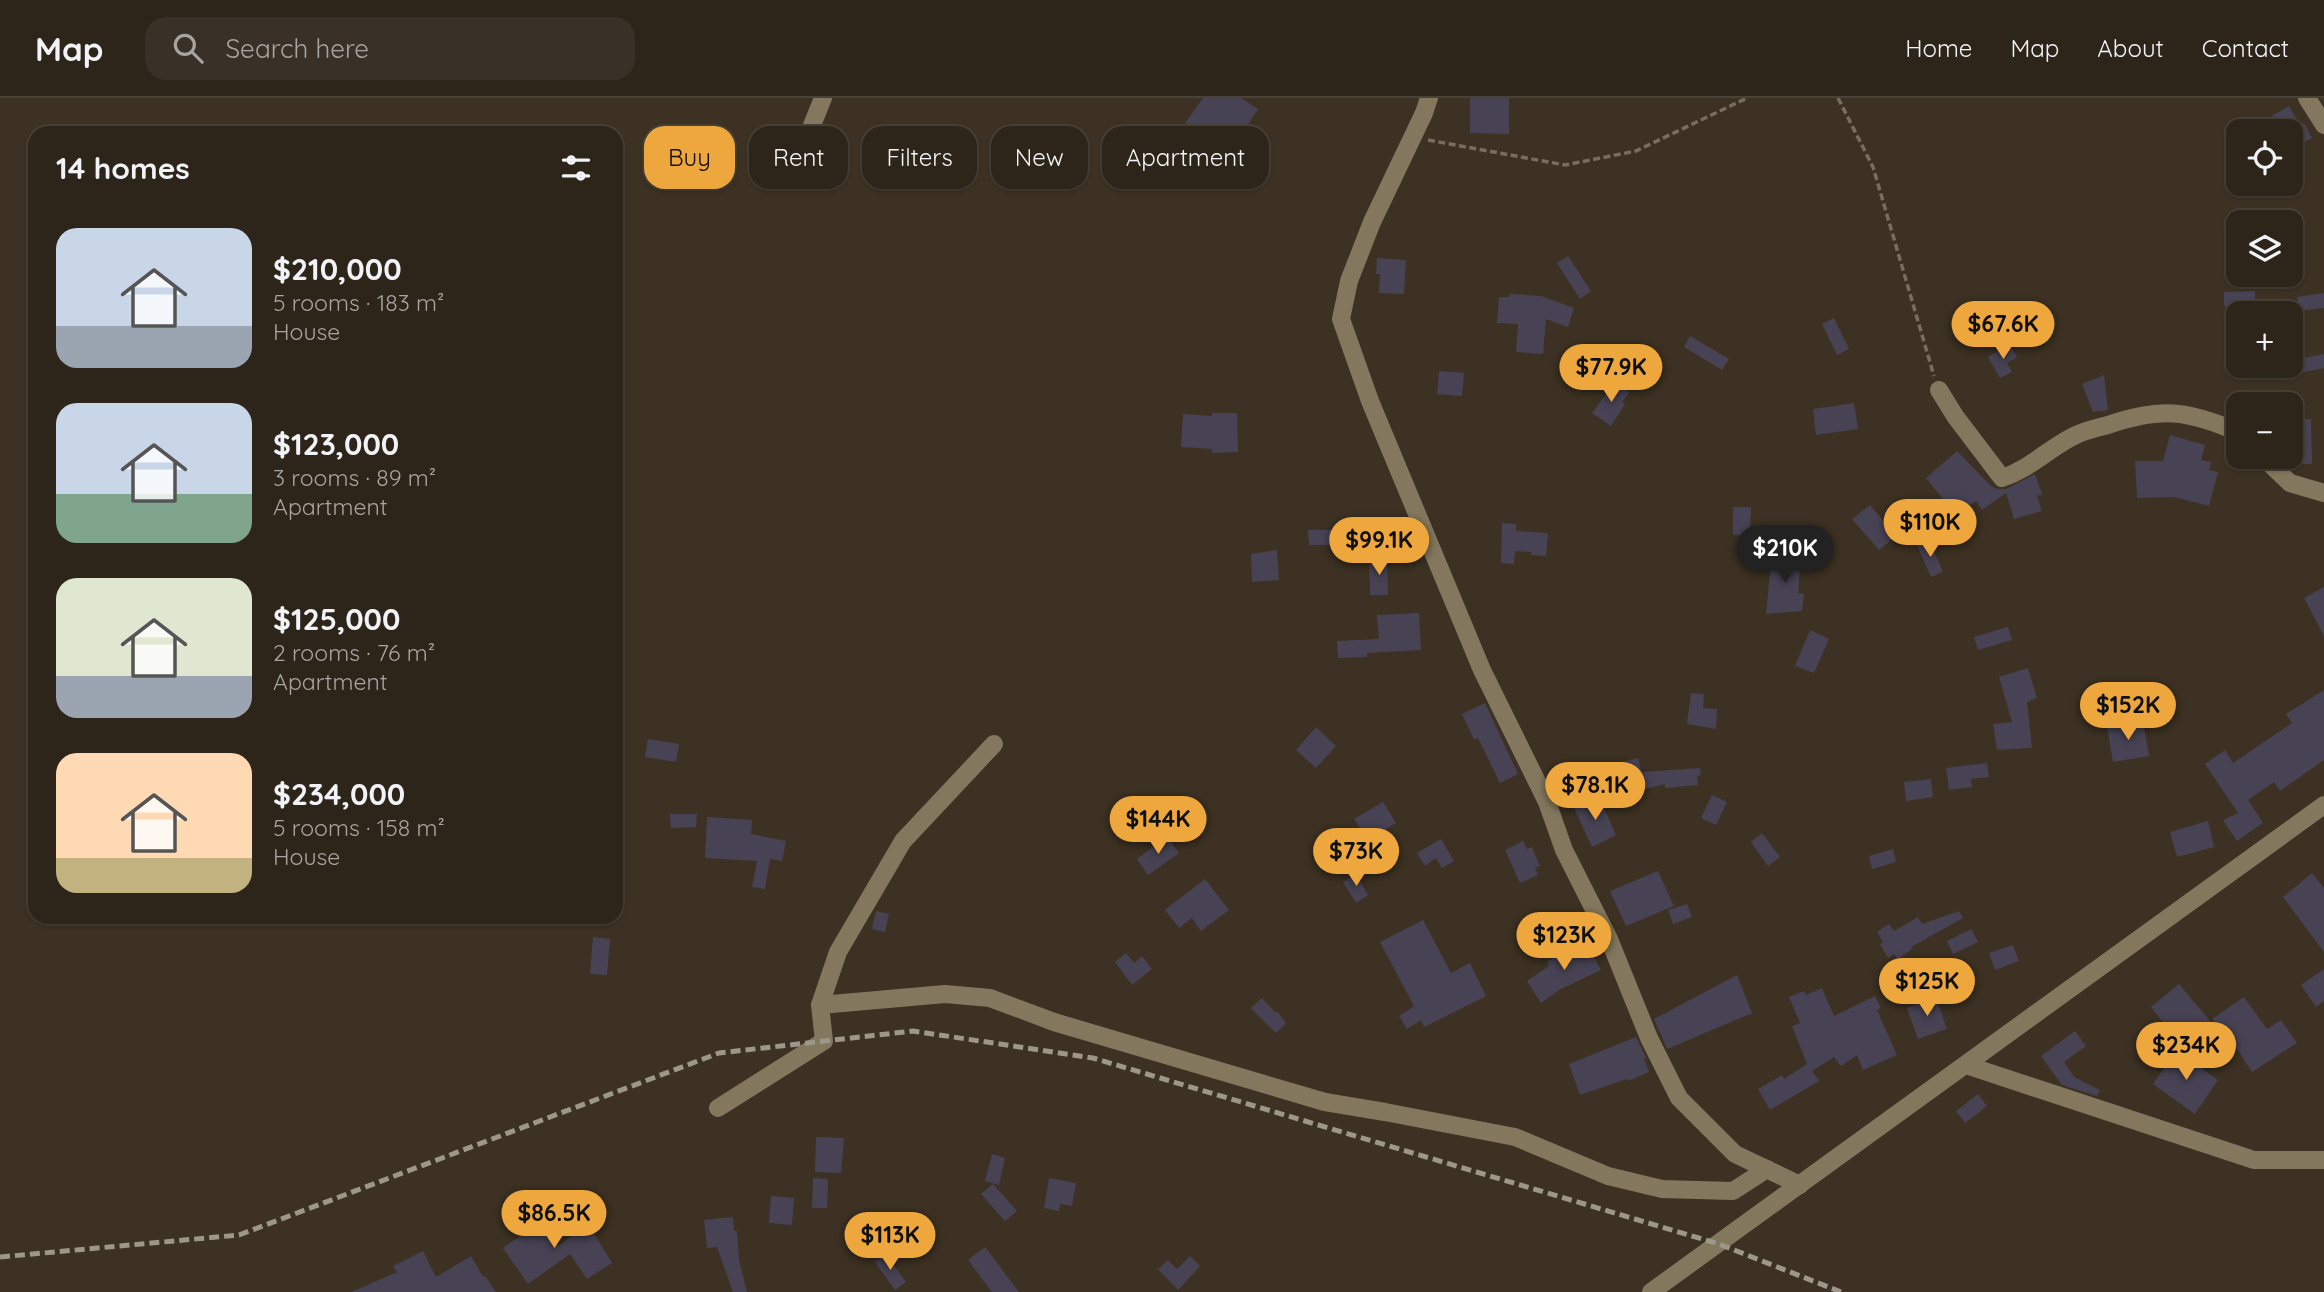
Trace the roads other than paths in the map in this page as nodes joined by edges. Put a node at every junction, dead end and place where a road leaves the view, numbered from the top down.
1 (823, 98) edge
2 (1429, 98) edge
3 (2306, 98) edge
4 (2324, 125) edge
5 (812, 126) edge
6 (1939, 390) road end
7 (2226, 427) edge
8 (2275, 469) edge
9 (2324, 493) edge
10 (994, 744) dead end
11 (2324, 804) edge
12 (820, 1005) junction
13 (1966, 1065) junction
14 (718, 1108) dead end
15 (2324, 1160) edge
16 (1766, 1169) junction
17 (1800, 1185) junction
18 (1651, 1292) edge

1 - 5 street
2 - 16 street
3 - 4 street
6 - 7 street
8 - 9 street
10 - 12 street
11 - 13 street
12 - 14 street
12 - 16 street
13 - 15 street
13 - 17 street
16 - 17 street
17 - 18 street

